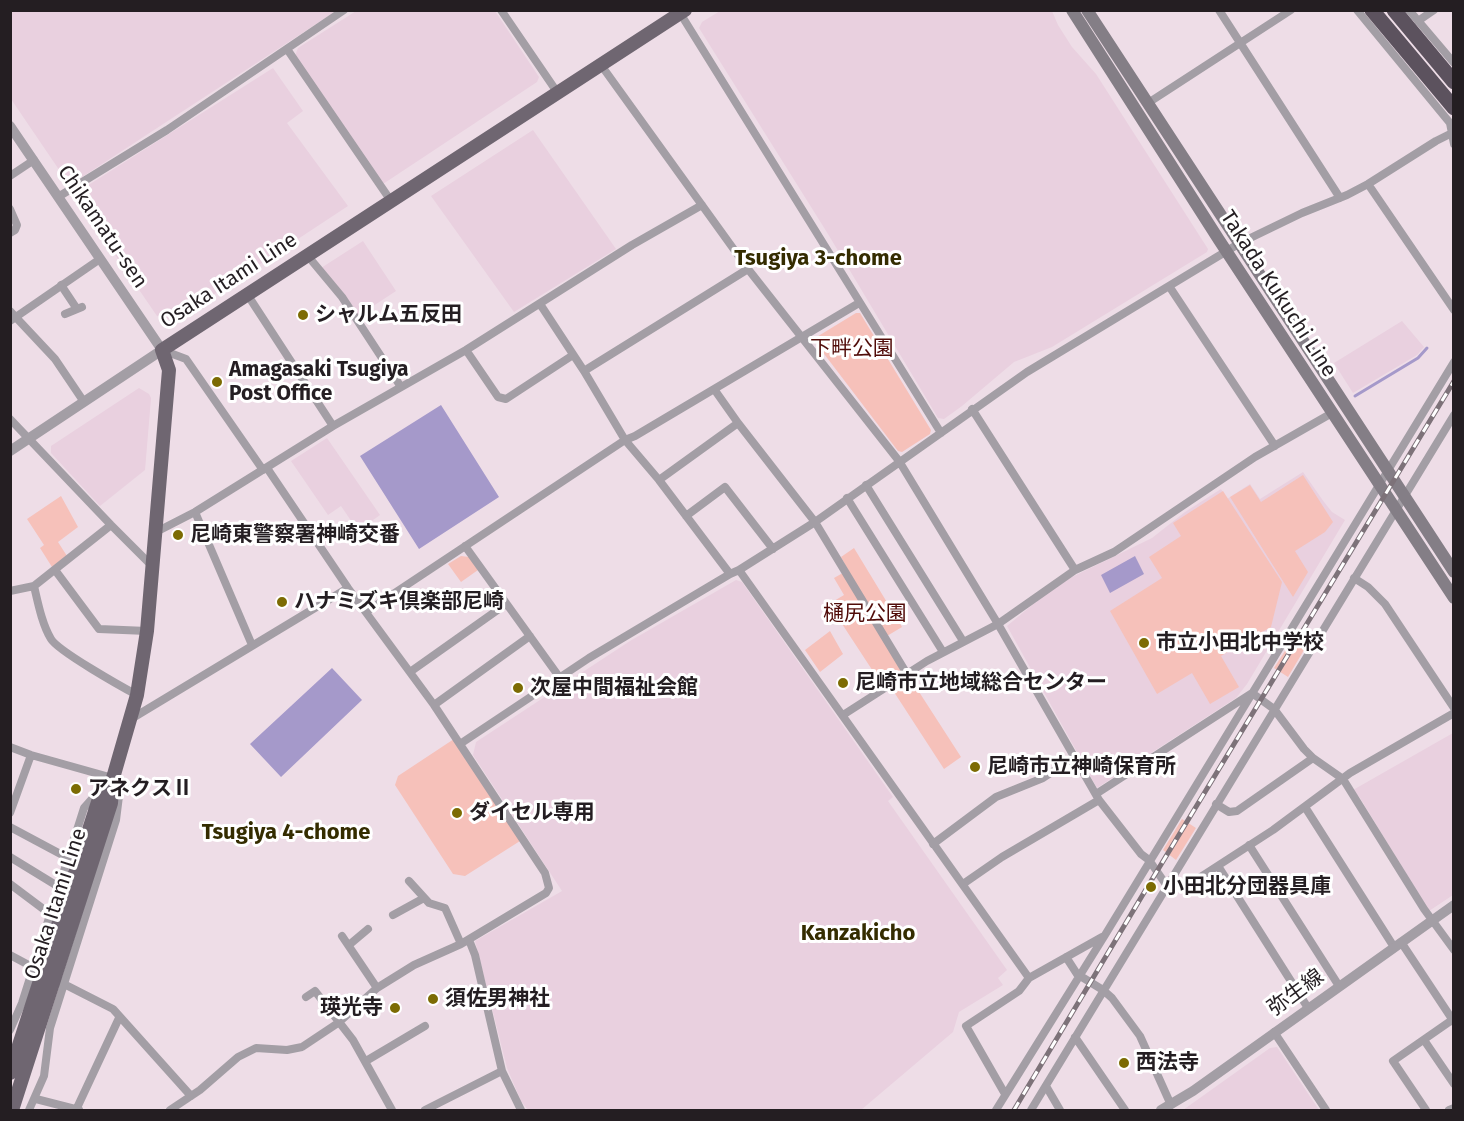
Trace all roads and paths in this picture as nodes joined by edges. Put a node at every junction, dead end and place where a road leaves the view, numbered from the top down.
1 (344, 10) edge
2 (501, 10) edge
3 (1072, 10) edge
4 (1088, 10) edge
5 (1219, 10) edge
6 (1291, 10) edge
7 (1357, 10) edge
8 (1372, 10) edge
9 (1394, 10) edge
10 (1409, 10) edge
11 (1434, 10) edge
12 (682, 12) edge
13 (1418, 21) junction
14 (1240, 43) junction
15 (287, 50) junction
16 (1454, 63) edge
17 (601, 65) junction
18 (1454, 82) edge
19 (557, 92) junction
20 (1148, 103) junction
21 (1454, 108) edge
22 (10, 126) edge
23 (1453, 133) edge
24 (1454, 144) edge
25 (34, 160) junction
26 (10, 176) edge
27 (1368, 184) junction
28 (58, 197) junction
29 (1340, 198) junction
30 (391, 201) junction
31 (702, 205) junction
32 (10, 209) edge
33 (10, 233) edge
34 (1240, 243) junction
35 (1226, 251) junction
36 (307, 255) junction
37 (100, 259) junction
38 (748, 269) junction
39 (62, 285) junction
40 (1169, 286) junction
41 (247, 294) junction
42 (859, 303) junction
43 (540, 304) junction
44 (1454, 310) edge
45 (65, 314) dead end
46 (12, 316) edge
47 (801, 338) junction
48 (162, 350) junction
49 (466, 350) junction
50 (573, 355) junction
51 (1454, 362) edge
52 (584, 371) junction
53 (401, 387) junction
54 (714, 389) junction
55 (84, 402) junction
56 (972, 409) junction
57 (1332, 413) junction
58 (1454, 415) edge
59 (10, 419) edge
60 (738, 423) junction
61 (333, 426) junction
62 (941, 433) junction
63 (30, 439) junction
64 (625, 440) junction
65 (1275, 446) junction
66 (10, 451) edge
67 (899, 461) junction
68 (265, 469) junction
69 (1387, 472) junction
70 (658, 480) junction
71 (866, 485) junction
72 (1378, 485) junction
73 (847, 498) junction
74 (1403, 498) junction
75 (1395, 510) junction
76 (195, 512) junction
77 (686, 516) junction
78 (815, 522) junction
79 (111, 525) junction
80 (156, 532) junction
81 (465, 546) junction
82 (773, 549) junction
83 (152, 566) junction
84 (54, 570) junction
85 (739, 570) junction
86 (1075, 570) junction
87 (1454, 572) edge
88 (730, 574) junction
89 (1354, 578) junction
90 (34, 586) junction
91 (348, 588) junction
92 (10, 591) edge
93 (1454, 598) edge
94 (506, 604) junction
95 (366, 612) junction
96 (998, 624) junction
97 (147, 631) junction
98 (530, 636) junction
99 (963, 641) junction
100 (252, 645) junction
101 (943, 652) junction
102 (410, 672) junction
103 (907, 674) junction
104 (560, 678) junction
105 (1252, 693) junction
106 (137, 695) junction
107 (434, 705) junction
108 (1454, 708) edge
109 (1274, 709) junction
110 (1454, 713) edge
111 (843, 715) junction
112 (130, 719) junction
113 (460, 744) junction
114 (10, 747) edge
115 (31, 755) junction
116 (1075, 758) junction
117 (1313, 758) junction
118 (113, 778) junction
119 (1342, 779) junction
120 (1098, 797) junction
121 (1216, 804) junction
122 (1305, 807) junction
123 (10, 813) edge
124 (10, 827) edge
125 (933, 844) junction
126 (1250, 845) junction
127 (10, 857) edge
128 (68, 858) junction
129 (1149, 860) junction
130 (1218, 866) junction
131 (80, 880) junction
132 (409, 881) dead end
133 (10, 884) edge
134 (963, 884) junction
135 (1167, 886) junction
136 (59, 887) junction
137 (424, 898) junction
138 (1454, 905) edge
139 (50, 914) junction
140 (393, 915) dead end
141 (1433, 920) junction
142 (368, 928) dead end
143 (1105, 935) junction
144 (342, 936) dead end
145 (465, 942) junction
146 (349, 945) junction
147 (1397, 945) junction
148 (1454, 950) edge
149 (10, 955) edge
150 (1066, 957) junction
151 (33, 968) junction
152 (1080, 975) junction
153 (1029, 978) junction
154 (64, 985) junction
155 (1339, 986) junction
156 (377, 988) junction
157 (1103, 990) junction
158 (306, 997) dead end
159 (1308, 1008) junction
160 (119, 1018) junction
161 (1453, 1021) edge
162 (338, 1023) junction
163 (425, 1026) dead end
164 (10, 1030) edge
165 (1274, 1032) junction
166 (1075, 1037) junction
167 (1424, 1040) junction
168 (366, 1061) junction
169 (502, 1071) junction
170 (10, 1073) edge
171 (1454, 1084) edge
172 (1046, 1086) junction
173 (1005, 1094) junction
174 (191, 1096) junction
175 (36, 1099) junction
176 (1171, 1105) junction
177 (1454, 1108) edge
178 (12, 1110) edge
179 (29, 1110) edge
180 (77, 1110) edge
181 (170, 1110) edge
182 (392, 1110) edge
183 (425, 1110) edge
184 (518, 1110) edge
185 (996, 1110) edge
186 (1031, 1110) edge
187 (1059, 1110) edge
188 (1125, 1110) edge
189 (1161, 1110) edge
190 (1326, 1110) edge
191 (1426, 1110) edge
192 (1449, 1110) edge

1 - 15 street
2 - 19 street
3 - 35 main road, Takada Kukuchi Line
4 - 20 main road, Takada Kukuchi Line
5 - 14 street
6 - 14 street
7 - 23 street
8 - 21 highway
9 - 18 highway
10 - 13 street
11 - 13 street
12 - 17 main road, Osaka Itami Line
12 - 42 street
13 - 16 street
14 - 20 street
14 - 29 street
15 - 28 street
15 - 30 street
17 - 19 main road, Osaka Itami Line
17 - 31 street
19 - 30 main road, Osaka Itami Line
20 - 34 main road, Takada Kukuchi Line
22 - 25 street, Chikamatu-sen
23 - 24 street
23 - 27 street
25 - 26 street
25 - 28 street, Chikamatu-sen
27 - 29 street
27 - 44 street
28 - 37 street, Chikamatu-sen
29 - 34 street
30 - 36 main road, Osaka Itami Line
31 - 38 street
31 - 43 street
32 - 33 street
34 - 35 street
34 - 69 main road, Takada Kukuchi Line
35 - 40 street
35 - 57 main road, Takada Kukuchi Line
36 - 41 main road, Osaka Itami Line
36 - 53 street
37 - 39 street
37 - 48 street, Chikamatu-sen
38 - 47 street
38 - 52 street
39 - 45 street
39 - 46 street
40 - 56 street
40 - 65 street
41 - 48 main road, Osaka Itami Line
41 - 61 street
42 - 47 street
42 - 62 street
43 - 49 street
43 - 50 street
46 - 55 street
47 - 54 street
47 - 67 street
48 - 55 street
48 - 68 street
48 - 80 main road, Osaka Itami Line
49 - 50 street
49 - 53 street
50 - 52 street
51 - 69 street
52 - 64 street
53 - 61 street
54 - 60 street
54 - 64 street
55 - 63 street
56 - 62 street
56 - 86 street
57 - 65 street
57 - 72 main road, Takada Kukuchi Line
58 - 74 street
59 - 63 street
60 - 70 street
60 - 78 street
61 - 68 street
62 - 67 street
63 - 66 street
63 - 79 street
64 - 70 street
64 - 81 street
65 - 86 street
67 - 71 street
67 - 96 street
68 - 76 street
68 - 91 street
69 - 72 street
69 - 74 main road, Takada Kukuchi Line
70 - 77 street
71 - 73 street
71 - 99 street
72 - 75 main road, Takada Kukuchi Line
72 - 105 street
73 - 78 street
73 - 101 street
74 - 75 street
74 - 87 main road, Takada Kukuchi Line
75 - 89 street
75 - 93 main road, Takada Kukuchi Line
76 - 80 street
76 - 100 street
77 - 82 street
77 - 88 street
78 - 82 street
78 - 103 street
79 - 83 street
79 - 84 street
80 - 83 main road, Osaka Itami Line
81 - 94 street
81 - 95 street
82 - 85 street
83 - 97 main road, Osaka Itami Line
84 - 90 street
84 - 97 street
85 - 88 street
85 - 111 street
86 - 96 street
88 - 104 street
89 - 108 street
89 - 109 street
90 - 92 street
90 - 106 street
91 - 95 street
91 - 100 street
94 - 98 street
94 - 102 street
95 - 102 street
96 - 99 street
96 - 116 street
97 - 106 main road, Osaka Itami Line
98 - 104 street
98 - 107 street
99 - 101 street
100 - 112 street
101 - 103 street
102 - 107 street
103 - 111 street
104 - 113 street
105 - 109 street
105 - 120 street
105 - 129 street
106 - 112 main road, Osaka Itami Line
107 - 113 street
109 - 117 street
109 - 121 street
110 - 119 street
111 - 125 street
112 - 118 main road, Osaka Itami Line
113 - 145 street
114 - 115 street
115 - 118 street
115 - 123 street
116 - 120 street
116 - 125 street
117 - 119 street
117 - 121 street
118 - 128 street
118 - 131 main road, Osaka Itami Line
118 - 154 street
119 - 122 street
119 - 141 street
120 - 129 street
120 - 134 street
121 - 135 street
122 - 126 street
122 - 147 street
124 - 128 street
125 - 134 street
126 - 130 street
126 - 155 street
127 - 136 street
128 - 136 street
129 - 135 street
129 - 143 street
130 - 135 street
130 - 159 street
131 - 170 main road, Osaka Itami Line
131 - 178 main road, Osaka Itami Line
132 - 137 street
133 - 139 street
134 - 153 street
135 - 157 street
136 - 139 street
137 - 140 street
137 - 145 street
138 - 141 street, 弥生線
139 - 151 street
141 - 147 street, 弥生線
141 - 148 street
142 - 146 street
143 - 150 street
143 - 152 street
144 - 146 street
145 - 156 street
145 - 169 street
146 - 156 street
147 - 155 street, 弥生線
147 - 161 street
149 - 151 street
150 - 152 street
150 - 153 street
151 - 154 street
151 - 164 street
152 - 157 street
152 - 173 street
153 - 173 street
154 - 160 street
154 - 175 street
155 - 159 street, 弥生線
156 - 162 street
157 - 166 street
157 - 176 street
158 - 162 street
159 - 165 street, 弥生線
160 - 174 street
160 - 180 street
161 - 167 street
162 - 168 street
162 - 174 street
163 - 168 street
165 - 176 street, 弥生線
165 - 190 street
166 - 172 street
166 - 188 street
167 - 171 street
167 - 191 street
168 - 182 street
169 - 183 street
169 - 184 street
172 - 186 street
172 - 187 street
173 - 185 street
174 - 181 street
175 - 179 street
175 - 180 street
176 - 189 street, 弥生線
177 - 192 street

